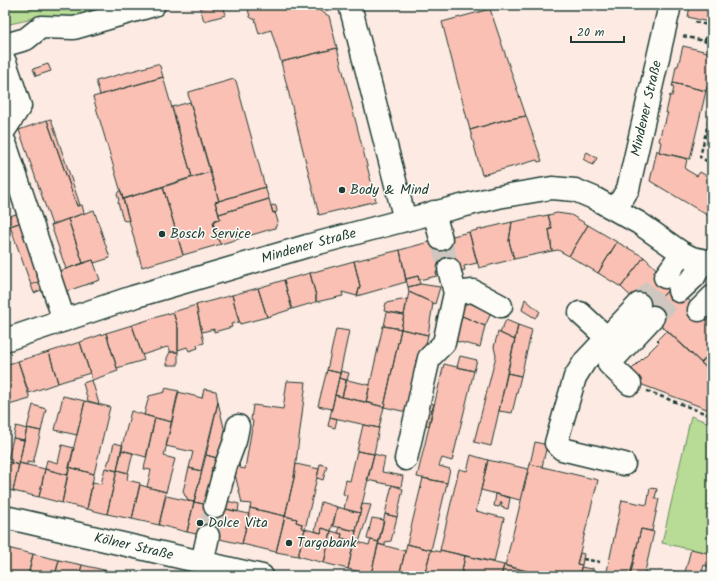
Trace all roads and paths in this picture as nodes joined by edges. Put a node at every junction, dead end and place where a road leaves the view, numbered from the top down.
1 (154, 5) edge
2 (350, 5) edge
3 (670, 5) edge
4 (695, 22) dead end
5 (710, 25) edge
6 (664, 32) junction
7 (705, 41) junction
8 (712, 43) edge
9 (5, 45) edge
10 (5, 62) edge
11 (712, 107) edge
12 (5, 129) edge
13 (5, 143) edge
14 (712, 164) edge
15 (616, 209) junction
16 (434, 212) junction
17 (405, 220) junction
18 (441, 239) tunnel mouth
19 (682, 253) junction
20 (707, 261) edge
21 (449, 269) tunnel mouth
22 (455, 293) junction
23 (501, 306) dead end
24 (580, 313) dead end
25 (64, 320) junction
26 (6, 336) edge
27 (607, 338) junction
28 (630, 384) joint
29 (712, 416) edge
30 (238, 426) dead end
31 (406, 459) dead end
32 (624, 464) dead end
33 (215, 506) tunnel mouth
34 (5, 517) edge
35 (208, 536) tunnel mouth
36 (583, 559) dead end
37 (202, 562) junction
38 (600, 562) dead end
39 (262, 576) edge

1 - 9 street
2 - 17 street
3 - 6 street, Mindener Straße
4 - 5 path
5 - 7 path
6 - 7 path
6 - 15 street, Mindener Straße
7 - 8 path
10 - 12 street
11 - 14 path
13 - 25 street
15 - 16 street, Mindener Straße
15 - 19 street, Mindener Straße
16 - 17 street, Mindener Straße
16 - 18 street
17 - 25 street, Mindener Straße
19 - 20 street, Mindener Straße
19 - 20 street
21 - 22 street
22 - 23 street
22 - 31 street
24 - 27 street
25 - 26 street, Mindener Straße
27 - 28 street
27 - 32 street
28 - 29 path
30 - 33 street
34 - 37 street, Kölner Straße
35 - 37 street
36 - 38 path
37 - 39 street, Kölner Straße

